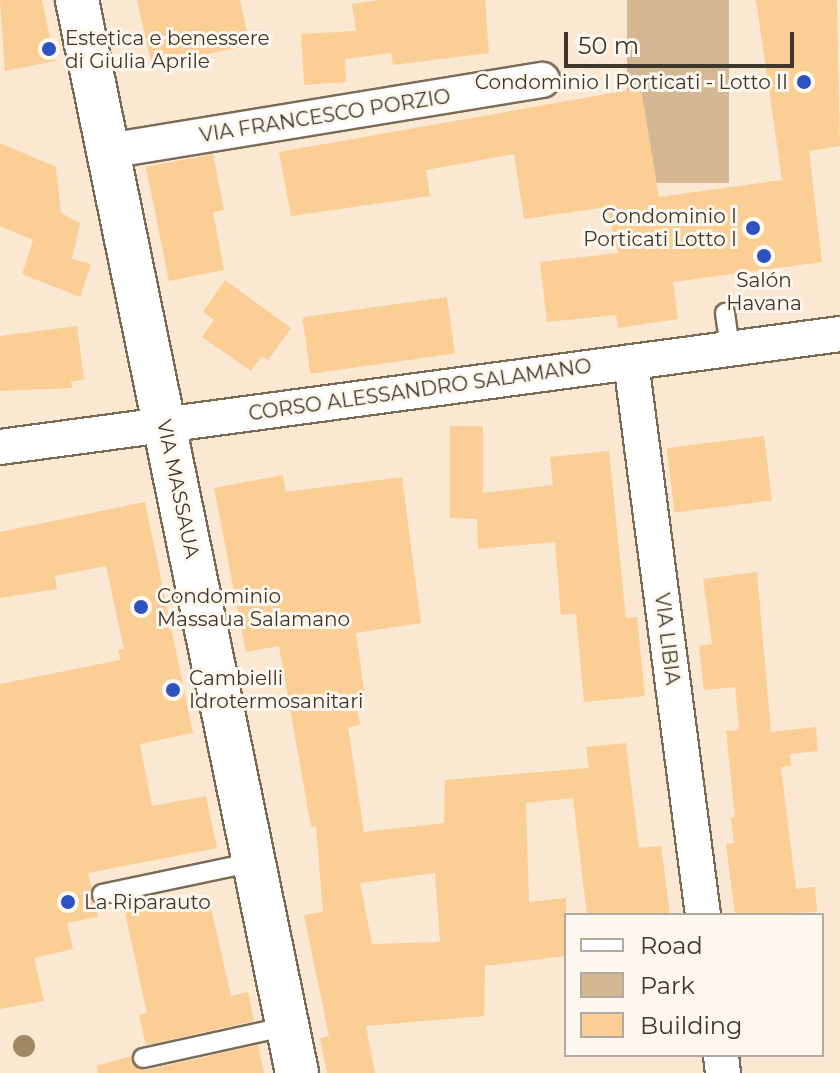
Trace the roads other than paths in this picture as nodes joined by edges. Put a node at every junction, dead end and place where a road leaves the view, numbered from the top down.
1 (77, 0) edge
2 (542, 80) dead end
3 (108, 151) junction
4 (725, 313) dead end
5 (840, 334) edge
6 (730, 348) junction
7 (631, 362) junction
8 (165, 424) junction
9 (0, 447) edge
10 (254, 862) junction
11 (102, 894) dead end
12 (703, 913) edge
13 (288, 1026) junction
14 (143, 1058) dead end
15 (297, 1073) edge

1 - 3 street, VIA MASSAUA
2 - 3 street, VIA FRANCESCO PORZIO
3 - 8 street, VIA MASSAUA
4 - 6 lane
5 - 6 street, CORSO ALESSANDRO SALAMANO
6 - 7 street, CORSO ALESSANDRO SALAMANO
7 - 8 street, CORSO ALESSANDRO SALAMANO
7 - 12 street, VIA LIBIA
8 - 9 street, CORSO ALESSANDRO SALAMANO
8 - 10 street, VIA MASSAUA
10 - 11 lane
10 - 13 street, VIA MASSAUA
13 - 14 lane
13 - 15 street, VIA MASSAUA

